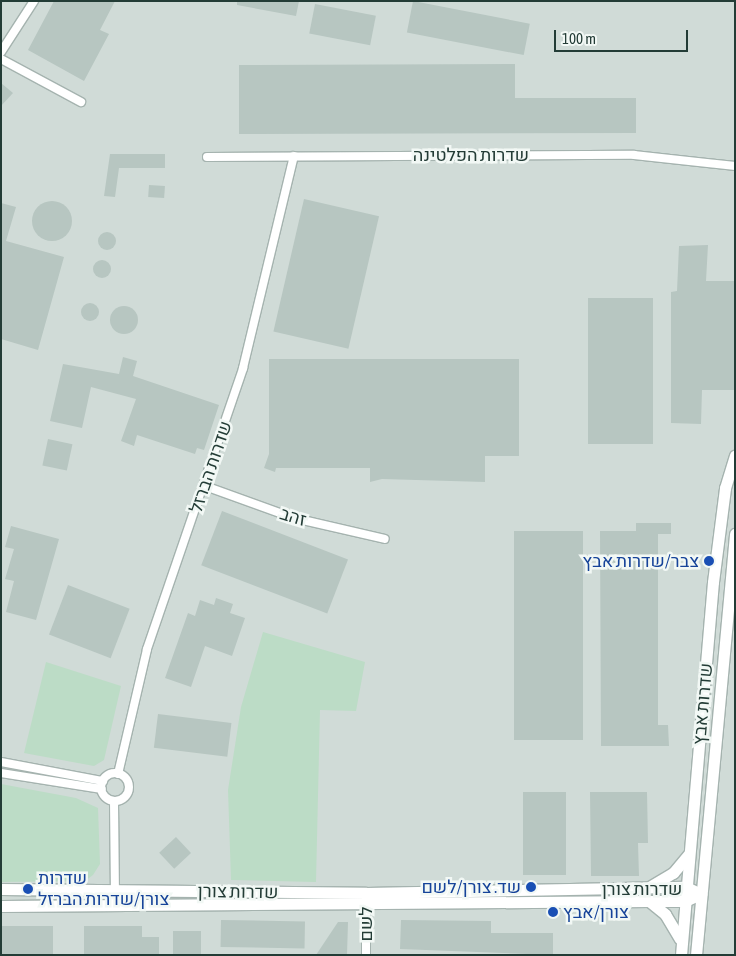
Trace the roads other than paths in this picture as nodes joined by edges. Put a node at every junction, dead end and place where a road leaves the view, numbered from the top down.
1 (34, 1) edge
2 (1, 52) edge
3 (1, 59) edge
4 (81, 102) dead end
5 (294, 156) junction
6 (207, 157) dead end
7 (735, 166) edge
8 (735, 454) edge
9 (205, 486) junction
10 (735, 534) edge
11 (385, 539) dead end
12 (1, 762) edge
13 (1, 774) edge
14 (118, 774) junction
15 (103, 785) junction
16 (114, 801) junction
17 (689, 854) junction
18 (647, 887) junction
19 (686, 887) junction
20 (1, 889) edge
21 (116, 889) junction
22 (366, 893) junction
23 (701, 894) junction
24 (649, 901) junction
25 (685, 901) junction
26 (115, 905) junction
27 (1, 906) edge
28 (366, 906) junction
29 (681, 950) edge
30 (366, 955) edge
31 (696, 955) edge

1 - 2 street
3 - 4 street
5 - 6 street, שדרות הפלטינה
5 - 7 street, שדרות הפלטינה
5 - 9 street, שדרות הברזל
8 - 17 street, שדרות אבץ
9 - 11 street, זהב
9 - 14 street, שדרות הברזל
10 - 23 street, שדרות אבץ
12 - 15 street
13 - 15 street
14 - 15 street
14 - 16 street
15 - 16 street
16 - 21 street
17 - 18 street
17 - 19 street, שדרות אבץ
18 - 19 street, שדרות צורן
18 - 22 street, שדרות צורן
19 - 23 street, שדרות צורן
19 - 25 street, שדרות אבץ
20 - 21 street, שדרות צורן
21 - 22 street, שדרות צורן
21 - 26 street
22 - 28 street, לשם
23 - 25 street, שדרות צורן
23 - 31 street, שדרות אבץ
24 - 25 street, שדרות צורן
24 - 28 street, שדרות צורן
24 - 29 street
25 - 29 street, שדרות אבץ
26 - 27 street, שדרות צורן
26 - 28 street, שדרות צורן
28 - 30 street, לשם

